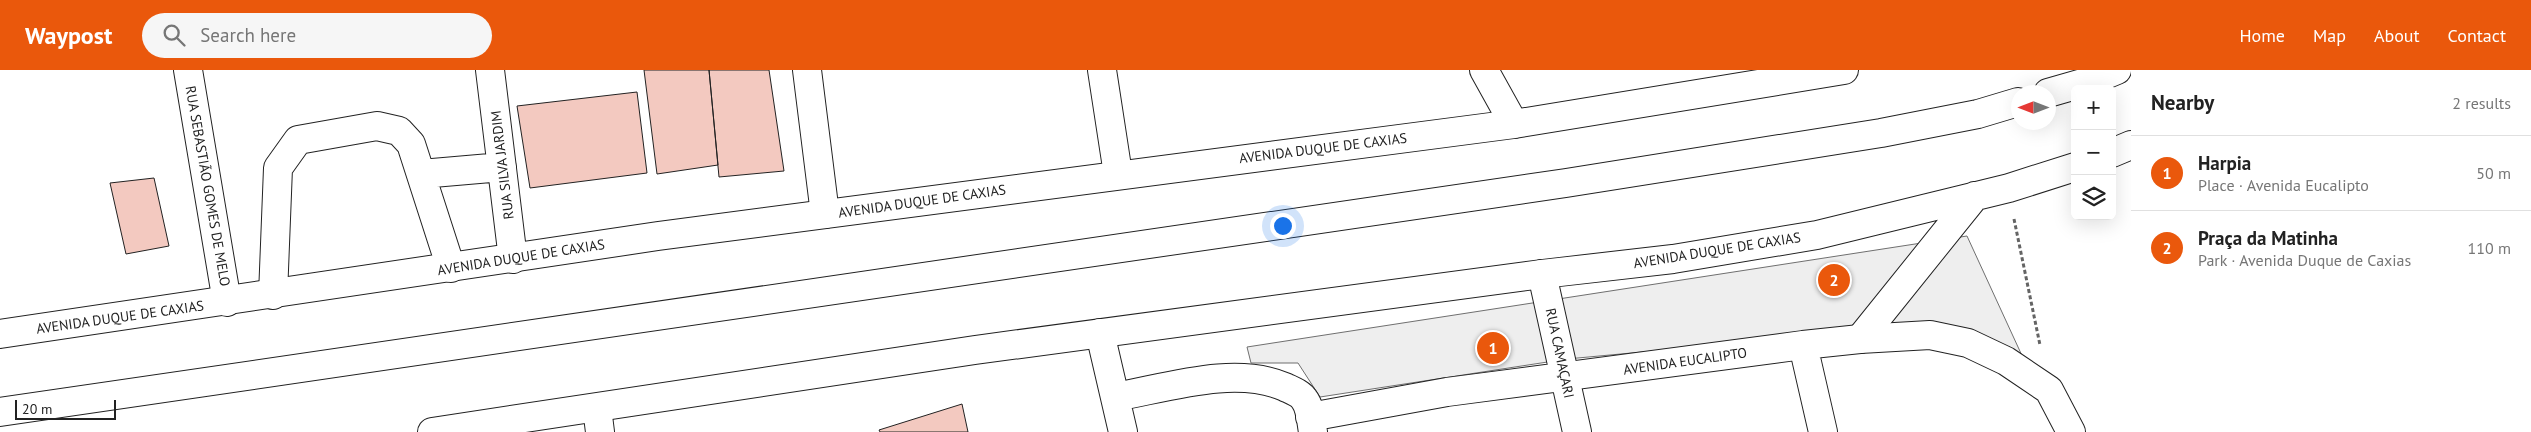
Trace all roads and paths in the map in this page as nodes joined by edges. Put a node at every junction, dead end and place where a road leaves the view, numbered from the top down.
1 (188, 70) edge
2 (490, 70) edge
3 (807, 70) edge
4 (1102, 70) edge
5 (1484, 70) edge
6 (1844, 70) edge
7 (2117, 70) edge
8 (2056, 91) edge
9 (2011, 104) edge
10 (1514, 124) junction
11 (2131, 145) edge
12 (2116, 151) edge
13 (502, 167) junction
14 (2071, 168) edge
15 (421, 174) junction
16 (1118, 174) junction
17 (2009, 188) junction
18 (1975, 196) junction
19 (824, 214) junction
20 (513, 259) junction
21 (451, 268) junction
22 (1542, 274) junction
23 (273, 295) junction
24 (227, 302) junction
25 (1100, 333) junction
26 (0, 334) edge
27 (1860, 339) junction
28 (1803, 345) junction
29 (1565, 378) junction
30 (2048, 390) junction
31 (1115, 397) junction
32 (0, 412) edge
33 (599, 420) edge
34 (1312, 425) edge
35 (432, 432) edge
36 (1123, 432) edge
37 (1577, 432) edge
38 (1823, 432) edge
39 (2071, 432) edge

1 - 24 main road, RUA SEBASTIÃO GOMES DE MELO
2 - 13 main road, RUA SILVA JARDIM
3 - 19 main road
4 - 16 main road
5 - 10 main road
6 - 10 main road, AVENIDA DUQUE DE CAXIAS
7 - 8 main road
9 - 32 main road
10 - 16 main road, AVENIDA DUQUE DE CAXIAS
11 - 12 main road
13 - 15 main road
13 - 20 main road, RUA SILVA JARDIM
14 - 17 main road, AVENIDA DUQUE DE CAXIAS
15 - 21 main road
15 - 23 main road
16 - 19 main road, AVENIDA DUQUE DE CAXIAS
17 - 18 main road, AVENIDA DUQUE DE CAXIAS
17 - 30 path
18 - 22 main road, AVENIDA DUQUE DE CAXIAS
18 - 27 main road
19 - 20 main road, AVENIDA DUQUE DE CAXIAS
20 - 21 main road, AVENIDA DUQUE DE CAXIAS
21 - 23 main road, AVENIDA DUQUE DE CAXIAS
22 - 25 main road, AVENIDA DUQUE DE CAXIAS
22 - 29 main road, RUA CAMAÇARI
23 - 24 main road, AVENIDA DUQUE DE CAXIAS
24 - 26 main road, AVENIDA DUQUE DE CAXIAS
25 - 31 main road
25 - 33 main road, AVENIDA DUQUE DE CAXIAS
27 - 28 main road, AVENIDA EUCALIPTO
27 - 30 main road, AVENIDA EUCALIPTO
28 - 29 main road, AVENIDA EUCALIPTO
28 - 38 main road
29 - 34 main road, AVENIDA EUCALIPTO
29 - 37 main road, RUA CAMAÇARI
30 - 39 main road, AVENIDA EUCALIPTO
31 - 34 main road
31 - 36 main road
33 - 35 main road, AVENIDA DUQUE DE CAXIAS

